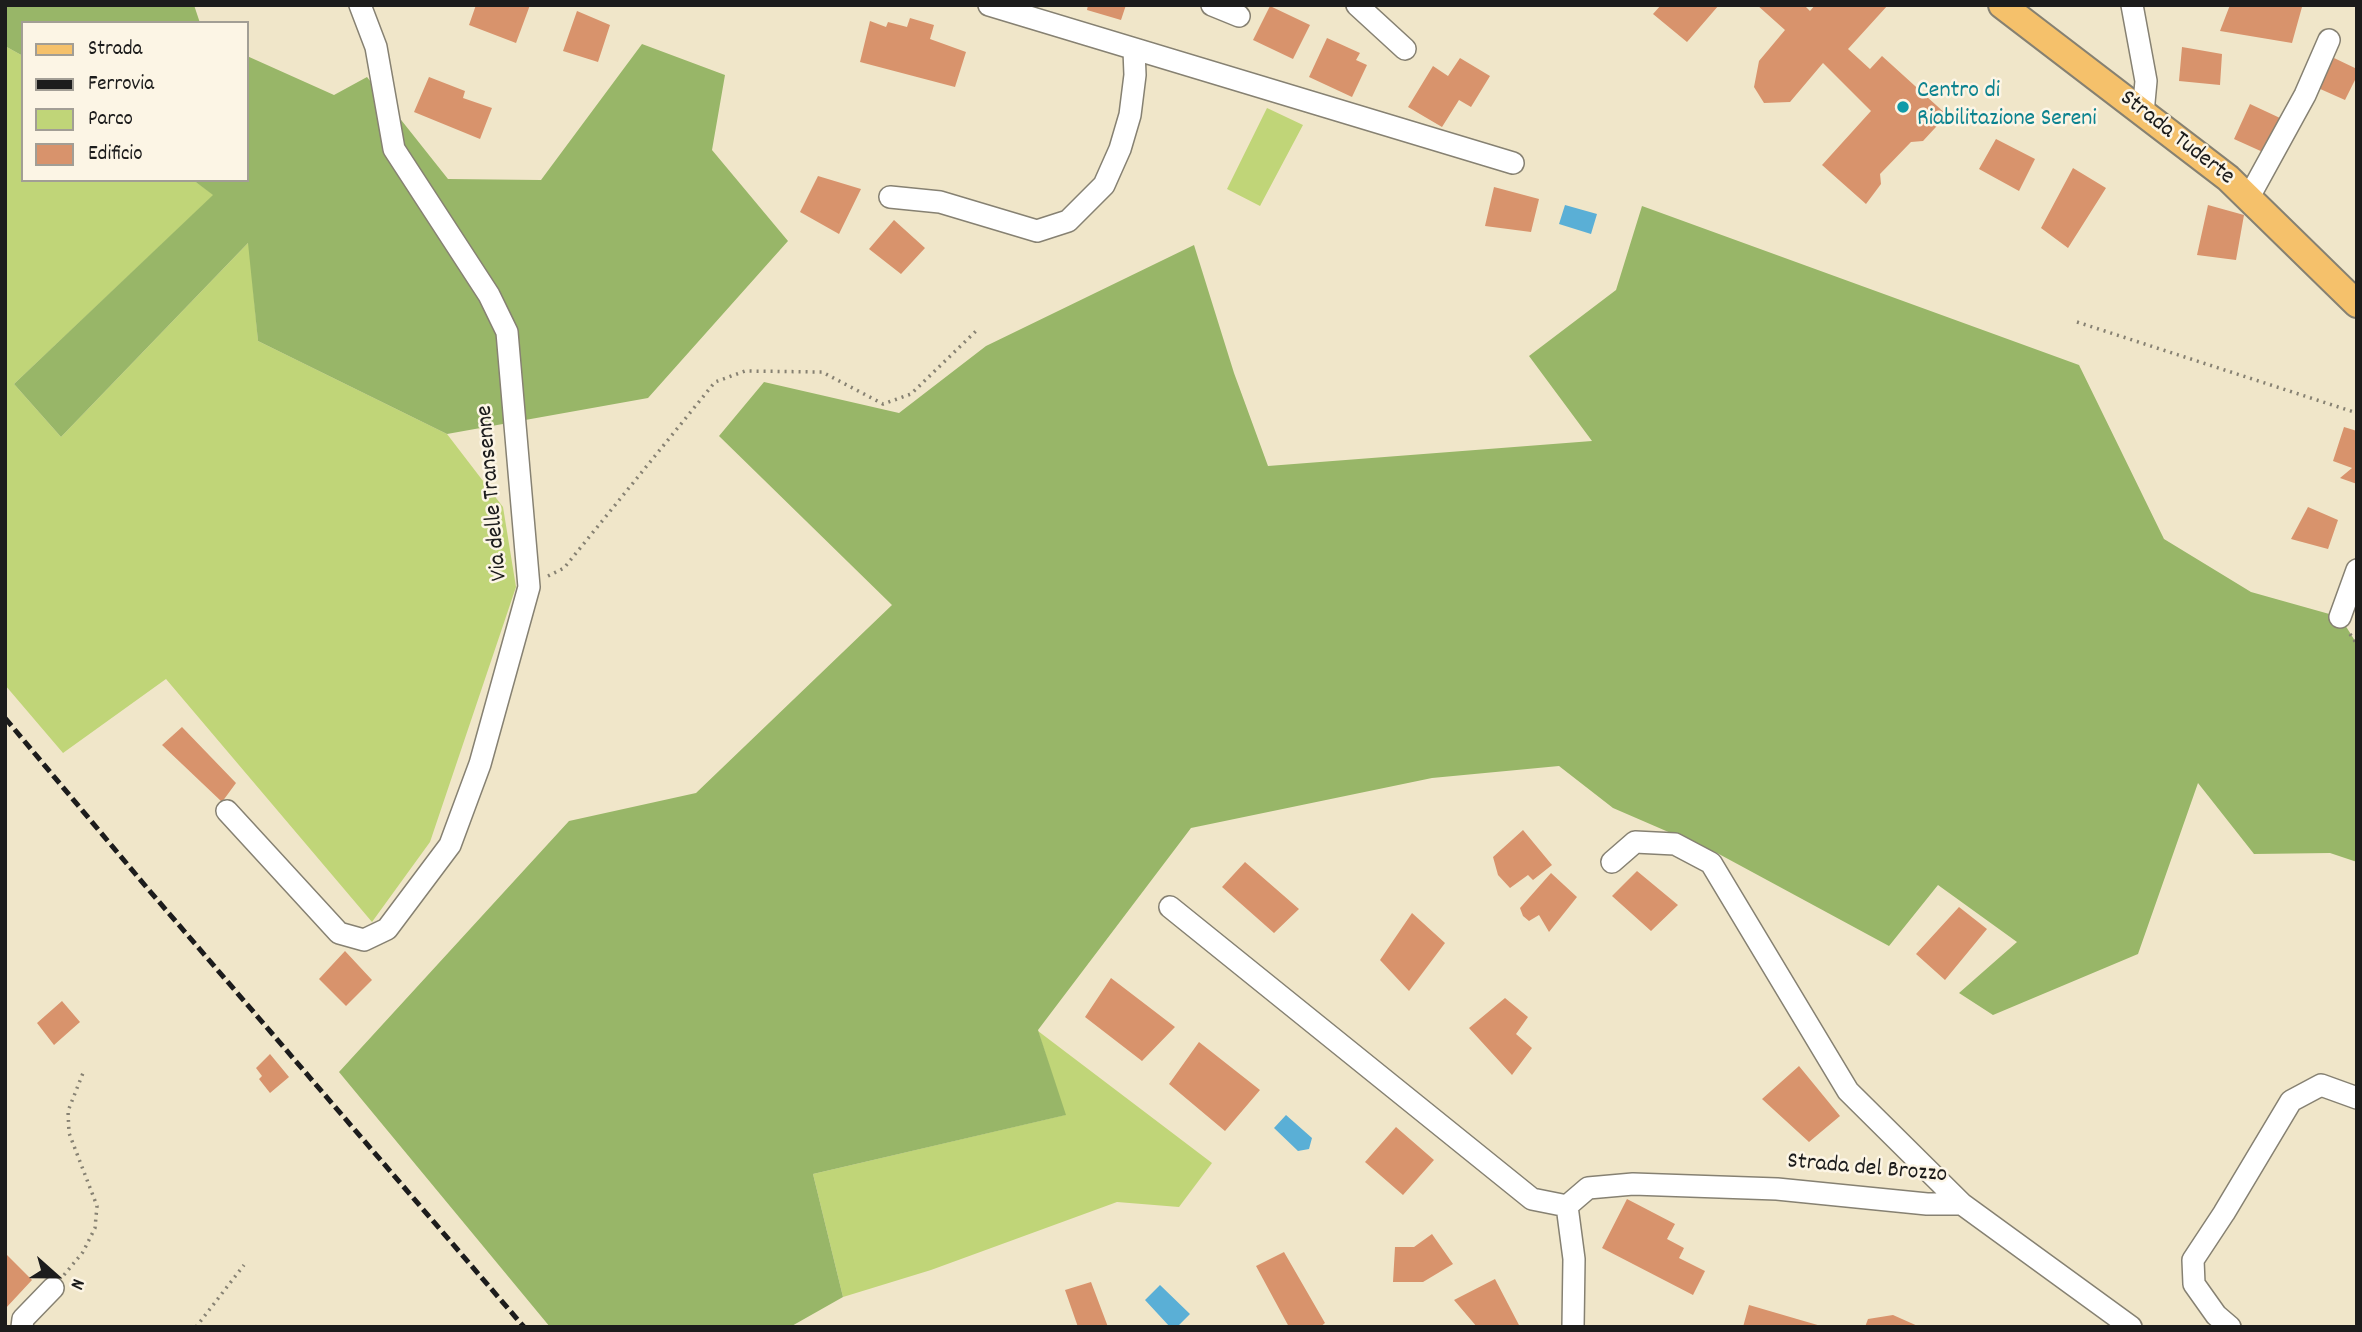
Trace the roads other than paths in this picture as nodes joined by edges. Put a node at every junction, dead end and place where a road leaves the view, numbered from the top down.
1 (360, 5) edge
2 (989, 5) edge
3 (1212, 5) edge
4 (1357, 5) edge
5 (2002, 5) edge
6 (2134, 6) edge
7 (1239, 16) dead end
8 (2329, 40) dead end
9 (1405, 49) dead end
10 (1134, 50) junction
11 (2143, 113) junction
12 (1513, 163) dead end
13 (890, 197) dead end
14 (2249, 197) junction
15 (2357, 304) edge
16 (2357, 570) edge
17 (2340, 617) dead end
18 (227, 811) dead end
19 (1612, 862) dead end
20 (1170, 907) dead end
21 (2357, 1098) edge
22 (1962, 1204) junction
23 (1567, 1206) junction
24 (53, 1287) road end
25 (22, 1327) edge
26 (1573, 1327) edge
27 (2131, 1327) edge
28 (2230, 1327) edge

1 - 18 street, Via delle Transenne
2 - 10 street
3 - 7 street
4 - 9 street
5 - 11 main road, Strada Tuderte
6 - 11 street
8 - 14 street, Strada Tuderte
10 - 12 street
10 - 13 street
11 - 14 main road, Strada Tuderte
14 - 15 main road, Strada Tuderte
16 - 17 street
19 - 22 street
20 - 23 street
21 - 28 street
22 - 23 street, Strada del Brozzo
22 - 27 street, Strada del Brozzo
23 - 26 street
24 - 25 street

